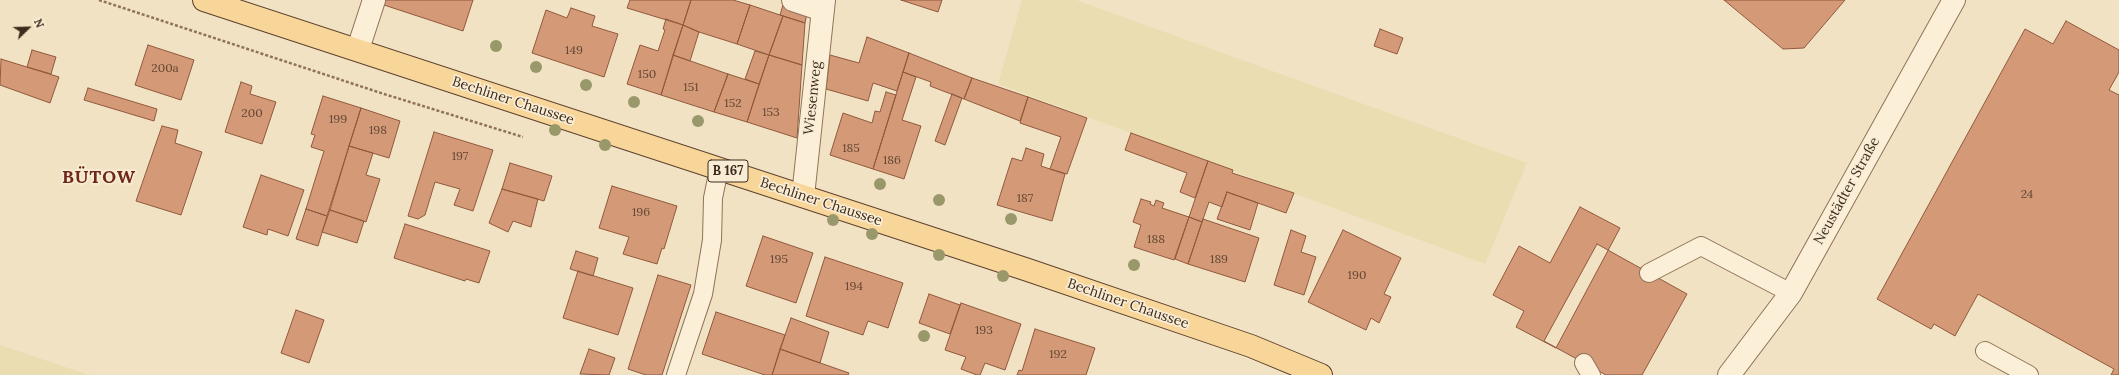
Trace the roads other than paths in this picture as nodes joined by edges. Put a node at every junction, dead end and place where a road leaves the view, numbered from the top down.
1 (204, 0) edge
2 (374, 0) edge
3 (793, 0) edge
4 (1954, 0) edge
5 (823, 5) edge
6 (358, 49) junction
7 (720, 169) junction
8 (803, 196) junction
9 (1649, 273) dead end
10 (1790, 293) junction
11 (1985, 351) dead end
12 (676, 375) edge
13 (1321, 375) edge
14 (1729, 375) edge
15 (2029, 375) edge

1 - 6 main road, Bechliner Chaussee / B 167
2 - 6 street
3 - 5 street
4 - 10 street, Neustädter Straße
5 - 8 street, Wiesenweg
6 - 7 main road, Bechliner Chaussee / B 167
7 - 8 main road, Bechliner Chaussee / B 167
7 - 12 lane
8 - 13 main road, Bechliner Chaussee / B 167
9 - 10 lane
10 - 14 street, Neustädter Straße
11 - 15 lane

